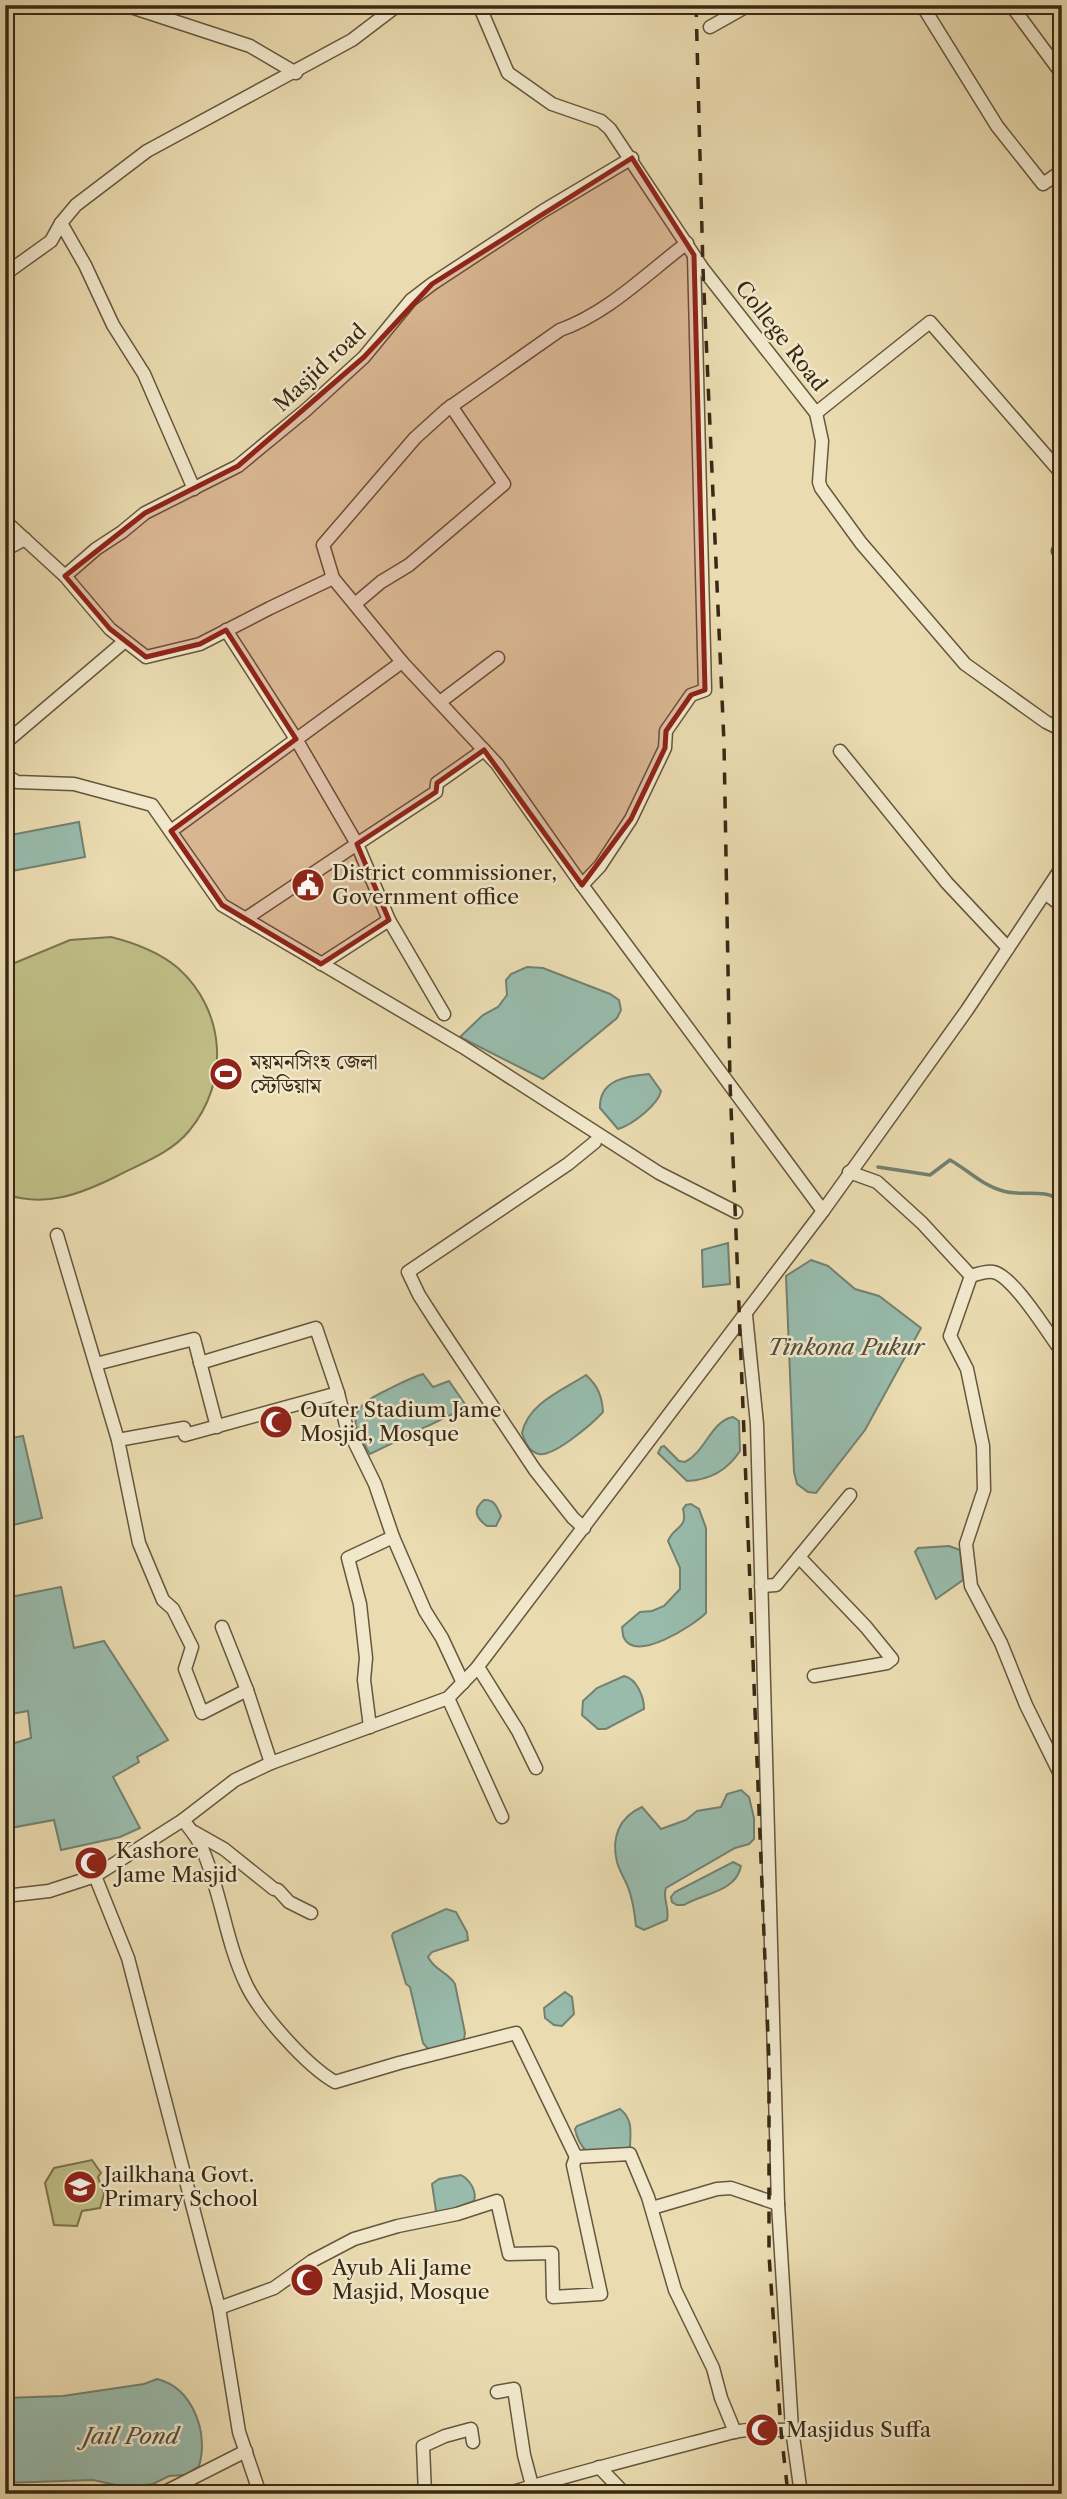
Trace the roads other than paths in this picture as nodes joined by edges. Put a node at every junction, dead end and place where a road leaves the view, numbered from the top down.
1 (125, 5) edge
2 (398, 5) edge
3 (479, 5) edge
4 (749, 5) edge
5 (922, 5) edge
6 (1011, 5) edge
7 (710, 27) dead end
8 (1059, 71) dead end
9 (296, 73) junction
10 (632, 158) junction
11 (1062, 171) edge
12 (61, 223) junction
13 (690, 249) junction
14 (5, 275) edge
15 (452, 406) junction
16 (816, 412) junction
17 (1062, 474) edge
18 (194, 489) junction
19 (5, 521) edge
20 (24, 539) junction
21 (1062, 547) edge
22 (5, 550) edge
23 (1062, 556) edge
24 (65, 576) junction
25 (333, 578) junction
26 (355, 604) junction
27 (226, 630) junction
28 (125, 641) junction
29 (498, 658) dead end
30 (402, 662) junction
31 (440, 702) junction
32 (1062, 730) edge
33 (296, 739) junction
34 (5, 743) edge
35 (484, 750) junction
36 (840, 751) dead end
37 (5, 775) edge
38 (170, 831) junction
39 (357, 844) junction
40 (1062, 867) edge
41 (582, 885) junction
42 (1045, 892) junction
43 (1062, 906) edge
44 (245, 919) junction
45 (389, 920) junction
46 (1008, 948) junction
47 (321, 964) junction
48 (444, 1014) dead end
49 (595, 1142) dead end
50 (849, 1172) junction
51 (823, 1211) junction
52 (736, 1212) dead end
53 (57, 1235) dead end
54 (971, 1276) junction
55 (747, 1315) junction
56 (1062, 1352) edge
57 (200, 1363) junction
58 (96, 1364) junction
59 (338, 1393) junction
60 (217, 1427) junction
61 (118, 1440) junction
62 (850, 1494) dead end
63 (584, 1528) junction
64 (393, 1537) junction
65 (799, 1558) junction
66 (761, 1586) junction
67 (222, 1627) dead end
68 (478, 1667) junction
69 (814, 1676) dead end
70 (463, 1683) junction
71 (247, 1690) junction
72 (448, 1698) junction
73 (370, 1727) junction
74 (271, 1763) junction
75 (536, 1768) dead end
76 (1062, 1778) edge
77 (502, 1817) dead end
78 (186, 1825) junction
79 (95, 1876) junction
80 (5, 1896) edge
81 (311, 1913) dead end
82 (576, 2157) junction
83 (778, 2204) junction
84 (652, 2208) junction
85 (219, 2308) junction
86 (497, 2392) dead end
87 (792, 2429) junction
88 (735, 2432) junction
89 (473, 2442) dead end
90 (246, 2451) junction
91 (599, 2467) junction
92 (533, 2490) edge
93 (161, 2494) edge
94 (260, 2494) edge
95 (425, 2494) edge
96 (506, 2494) edge
97 (625, 2494) edge
98 (801, 2494) edge

1 - 9 street
2 - 9 street
3 - 10 street, College Road
4 - 7 street
5 - 11 street
6 - 8 street
9 - 12 street
10 - 13 street, College Road
10 - 18 street, Masjid road
12 - 14 street
12 - 18 street
13 - 15 street
13 - 16 street, College Road
13 - 41 street
15 - 25 street
15 - 26 street
16 - 17 street
16 - 32 street, College Road
18 - 24 street, Masjid road
19 - 20 street
20 - 22 street
20 - 24 street
21 - 23 street
24 - 28 street
25 - 26 street
25 - 27 street
26 - 30 street
27 - 28 street
27 - 33 street
28 - 34 street
29 - 31 street
30 - 31 street
30 - 33 street
31 - 35 street
33 - 38 street
33 - 39 street
35 - 39 street
35 - 41 street
36 - 46 street
37 - 38 street
38 - 44 street
39 - 44 street
39 - 45 street
40 - 42 street
41 - 51 street
42 - 43 street
42 - 46 street
44 - 47 street
45 - 47 street
45 - 48 street
46 - 50 street
47 - 52 street
49 - 63 street
50 - 51 street
50 - 54 street
51 - 55 street
53 - 58 street
54 - 56 street
54 - 76 street
55 - 63 street
55 - 66 street
57 - 58 street
57 - 59 street
57 - 60 street
58 - 61 street
59 - 60 street
59 - 64 street
60 - 61 street
61 - 71 street
62 - 65 street
63 - 68 street
64 - 70 street
64 - 73 street
65 - 66 street
65 - 69 street
66 - 83 street
67 - 71 street
68 - 70 street
68 - 75 street
70 - 72 street
71 - 74 street
72 - 73 street
72 - 77 street
73 - 74 street
74 - 78 street
78 - 79 street
78 - 81 street
78 - 82 street
79 - 80 street
79 - 85 street
82 - 84 street
82 - 85 street
83 - 84 street
83 - 87 street
84 - 88 street
85 - 90 street
86 - 92 street
87 - 88 street
87 - 98 street
88 - 91 street
89 - 95 street
90 - 93 street
90 - 94 street
91 - 92 street
91 - 97 street
92 - 96 street

